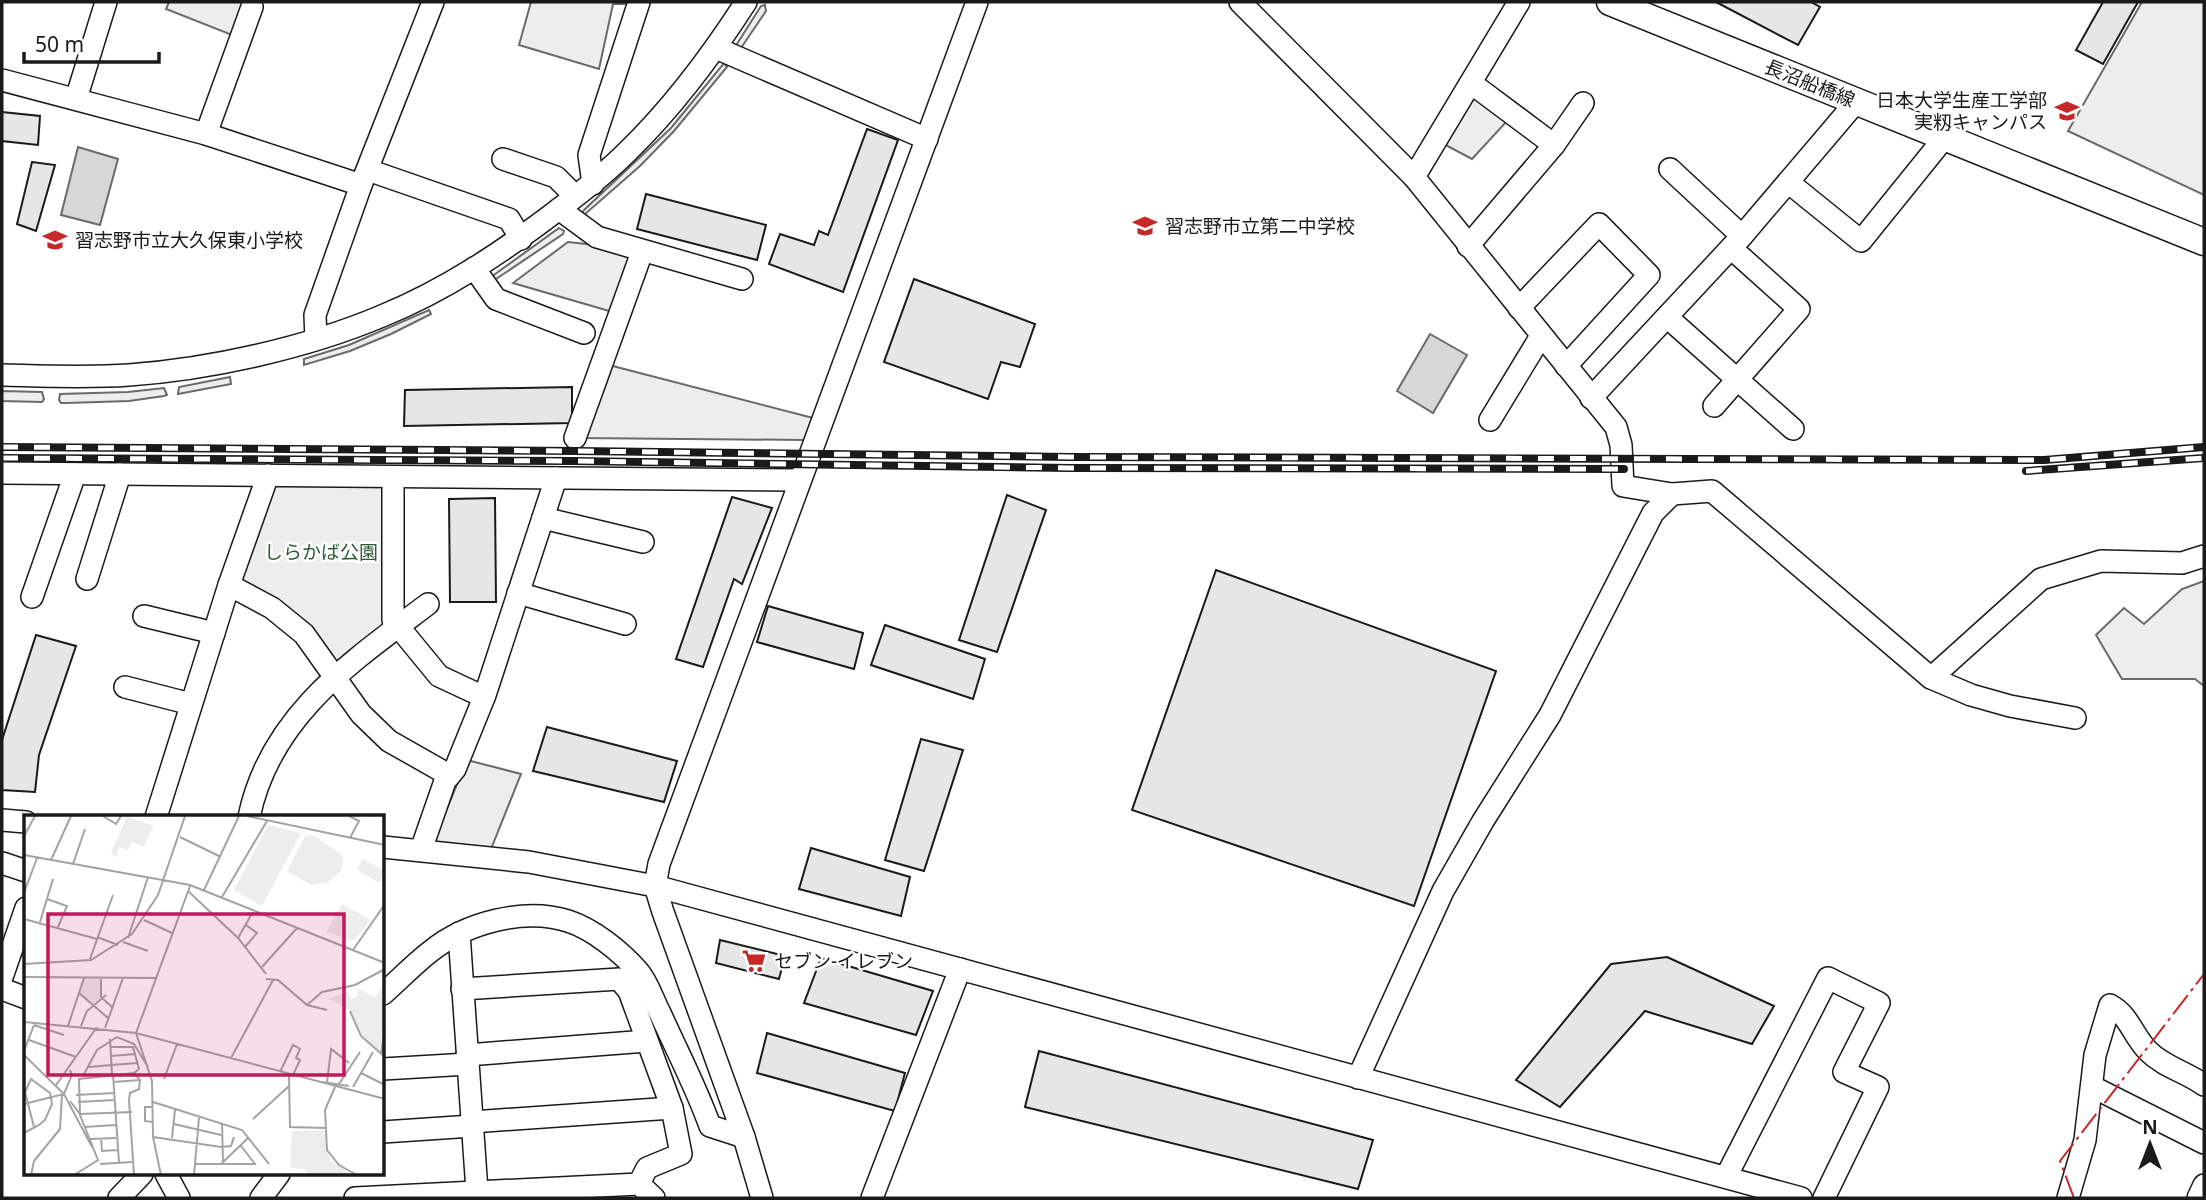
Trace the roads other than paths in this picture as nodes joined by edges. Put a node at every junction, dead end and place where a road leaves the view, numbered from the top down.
1 (106, 2) edge
2 (433, 2) edge
3 (639, 2) edge
4 (746, 2) edge
5 (976, 2) edge
6 (1240, 2) edge
7 (1519, 2) edge
8 (1610, 2) edge
9 (252, 7) dead end
10 (716, 48) junction
11 (2, 80) edge
12 (1471, 83) junction
13 (76, 99) junction
14 (1856, 102) junction
15 (1583, 103) dead end
16 (206, 134) junction
17 (1945, 137) junction
18 (927, 139) junction
19 (1554, 145) junction
20 (503, 159) dead end
21 (1670, 169) dead end
22 (365, 177) junction
23 (1414, 177) junction
24 (1788, 182) junction
25 (576, 196) junction
26 (521, 239) junction
27 (1737, 242) junction
28 (2204, 242) edge
29 (1468, 246) junction
30 (642, 251) junction
31 (474, 268) junction
32 (741, 279) dead end
33 (1519, 309) junction
34 (1667, 317) junction
35 (584, 333) dead end
36 (1541, 336) junction
37 (316, 340) junction
38 (1566, 366) junction
39 (2, 375) edge
40 (1737, 380) junction
41 (1591, 398) junction
42 (1714, 406) dead end
43 (1490, 420) dead end
44 (1793, 429) dead end
45 (575, 438) dead end
46 (2, 473) edge
47 (75, 474) junction
48 (120, 474) junction
49 (268, 475) junction
50 (393, 477) junction
51 (556, 478) junction
52 (800, 480) junction
53 (1672, 494) junction
54 (543, 518) junction
55 (643, 542) dead end
56 (2204, 556) edge
57 (87, 579) dead end
58 (229, 585) junction
59 (518, 593) junction
60 (32, 597) dead end
61 (428, 604) dead end
62 (144, 616) dead end
63 (625, 624) dead end
64 (397, 628) junction
65 (214, 633) junction
66 (1931, 678) junction
67 (335, 679) junction
68 (125, 687) dead end
69 (484, 697) junction
70 (191, 704) junction
71 (2075, 718) dead end
72 (449, 775) junction
73 (157, 815) edge
74 (249, 815) edge
75 (2, 820) edge
76 (24, 822) edge
77 (385, 847) edge
78 (421, 850) junction
79 (2, 863) edge
80 (24, 870) edge
81 (655, 886) junction
82 (24, 914) edge
83 (458, 933) junction
84 (960, 970) junction
85 (2, 977) edge
86 (2, 989) edge
87 (462, 989) junction
88 (385, 992) edge
89 (24, 997) edge
90 (647, 1041) junction
91 (467, 1059) junction
92 (385, 1069) edge
93 (1358, 1078) junction
94 (2204, 1085) edge
95 (2092, 1087) junction
96 (672, 1108) junction
97 (472, 1124) junction
98 (385, 1132) edge
99 (744, 1137) junction
100 (2204, 1143) edge
101 (140, 1176) edge
102 (167, 1176) edge
103 (278, 1176) edge
104 (1726, 1177) junction
105 (2204, 1185) edge
106 (646, 1191) edge
107 (483, 1193) edge
108 (119, 1198) edge
109 (179, 1198) edge
110 (261, 1198) edge
111 (355, 1198) edge
112 (762, 1198) edge
113 (872, 1198) edge
114 (1798, 1198) edge
115 (1824, 1198) edge
116 (2068, 1198) edge
117 (2198, 1198) edge

1 - 13 street
2 - 22 street
3 - 25 street
4 - 10 street
5 - 18 street
6 - 23 street
7 - 12 street
8 - 14 main road, 長沼船橋線
9 - 16 street
10 - 18 street
10 - 25 street
11 - 13 street
12 - 19 street
12 - 23 street
13 - 16 street
14 - 17 main road, 長沼船橋線
14 - 24 street
15 - 19 street
16 - 22 street
17 - 24 street
17 - 28 main road, 長沼船橋線
18 - 52 street
19 - 29 street
20 - 25 street
21 - 27 street
22 - 26 street
22 - 37 street
23 - 29 street
24 - 27 street
25 - 26 street
25 - 30 street
26 - 31 street
27 - 34 street
27 - 40 street
29 - 33 street
30 - 32 street
30 - 45 street
31 - 35 street
31 - 37 street
33 - 36 street
33 - 38 street
34 - 40 street
34 - 41 street
36 - 38 street
36 - 43 street
37 - 39 street
38 - 41 street
40 - 42 street
40 - 44 street
41 - 53 street
46 - 47 street
47 - 48 street
47 - 60 street
48 - 49 street
48 - 57 street
49 - 50 street
49 - 58 street
50 - 51 street
50 - 64 street
51 - 52 street
51 - 54 street
52 - 81 street
53 - 66 street
53 - 93 street
54 - 55 street
54 - 59 street
56 - 66 street
58 - 65 street
58 - 67 street
59 - 63 street
59 - 69 street
61 - 64 street
62 - 65 street
64 - 67 street
64 - 69 street
65 - 70 street
66 - 71 street
67 - 72 street
67 - 74 street
68 - 70 street
69 - 72 street
70 - 73 street
72 - 78 street
75 - 76 street
77 - 78 street
78 - 81 street
79 - 80 street
81 - 84 street
81 - 99 street
82 - 85 street
83 - 87 street
83 - 88 street
83 - 99 street
84 - 93 street
84 - 113 street
86 - 89 street
87 - 90 street
87 - 91 street
90 - 91 street
90 - 96 street
91 - 92 street
91 - 97 street
93 - 104 street
94 - 95 street
95 - 100 street
95 - 116 street
96 - 97 street
96 - 106 street
97 - 98 street
97 - 107 street
99 - 112 street
101 - 108 street
102 - 109 street
103 - 110 street
104 - 114 street
104 - 115 street
105 - 117 street
106 - 107 street
107 - 111 street

